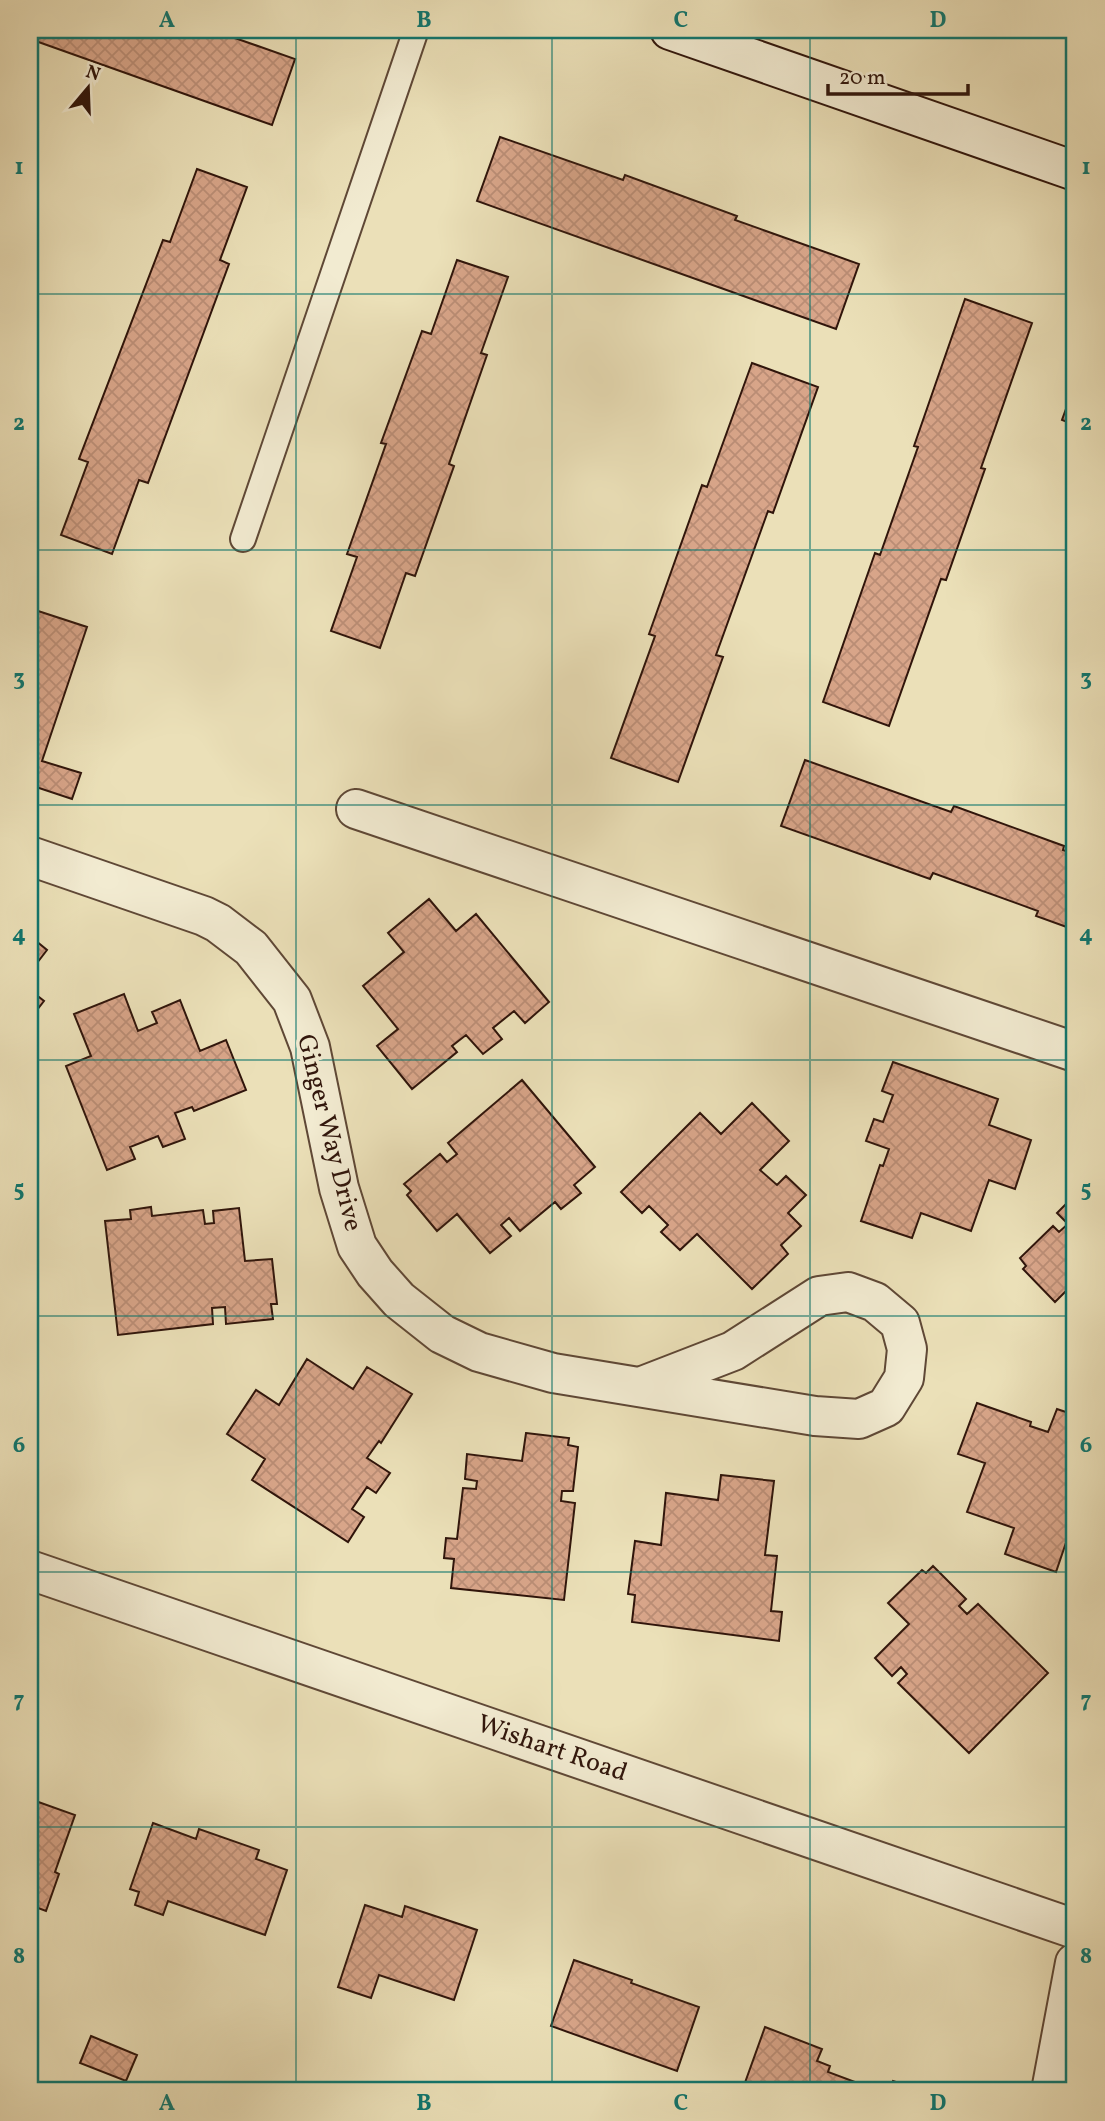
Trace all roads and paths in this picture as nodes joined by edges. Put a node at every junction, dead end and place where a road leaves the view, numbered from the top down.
1 (416, 30) edge
2 (670, 30) edge
3 (1075, 171) edge
4 (243, 540) dead end
5 (356, 809) dead end
6 (30, 856) edge
7 (1075, 1052) edge
8 (640, 1387) junction
9 (30, 1570) edge
10 (1075, 1929) edge
11 (1075, 1963) edge
12 (1051, 2091) edge

1 - 4 lane
2 - 3 street
5 - 7 street
6 - 8 street, Ginger Way Drive
8 - 8 street, Ginger Way Drive
9 - 10 street, Wishart Road
11 - 12 street

